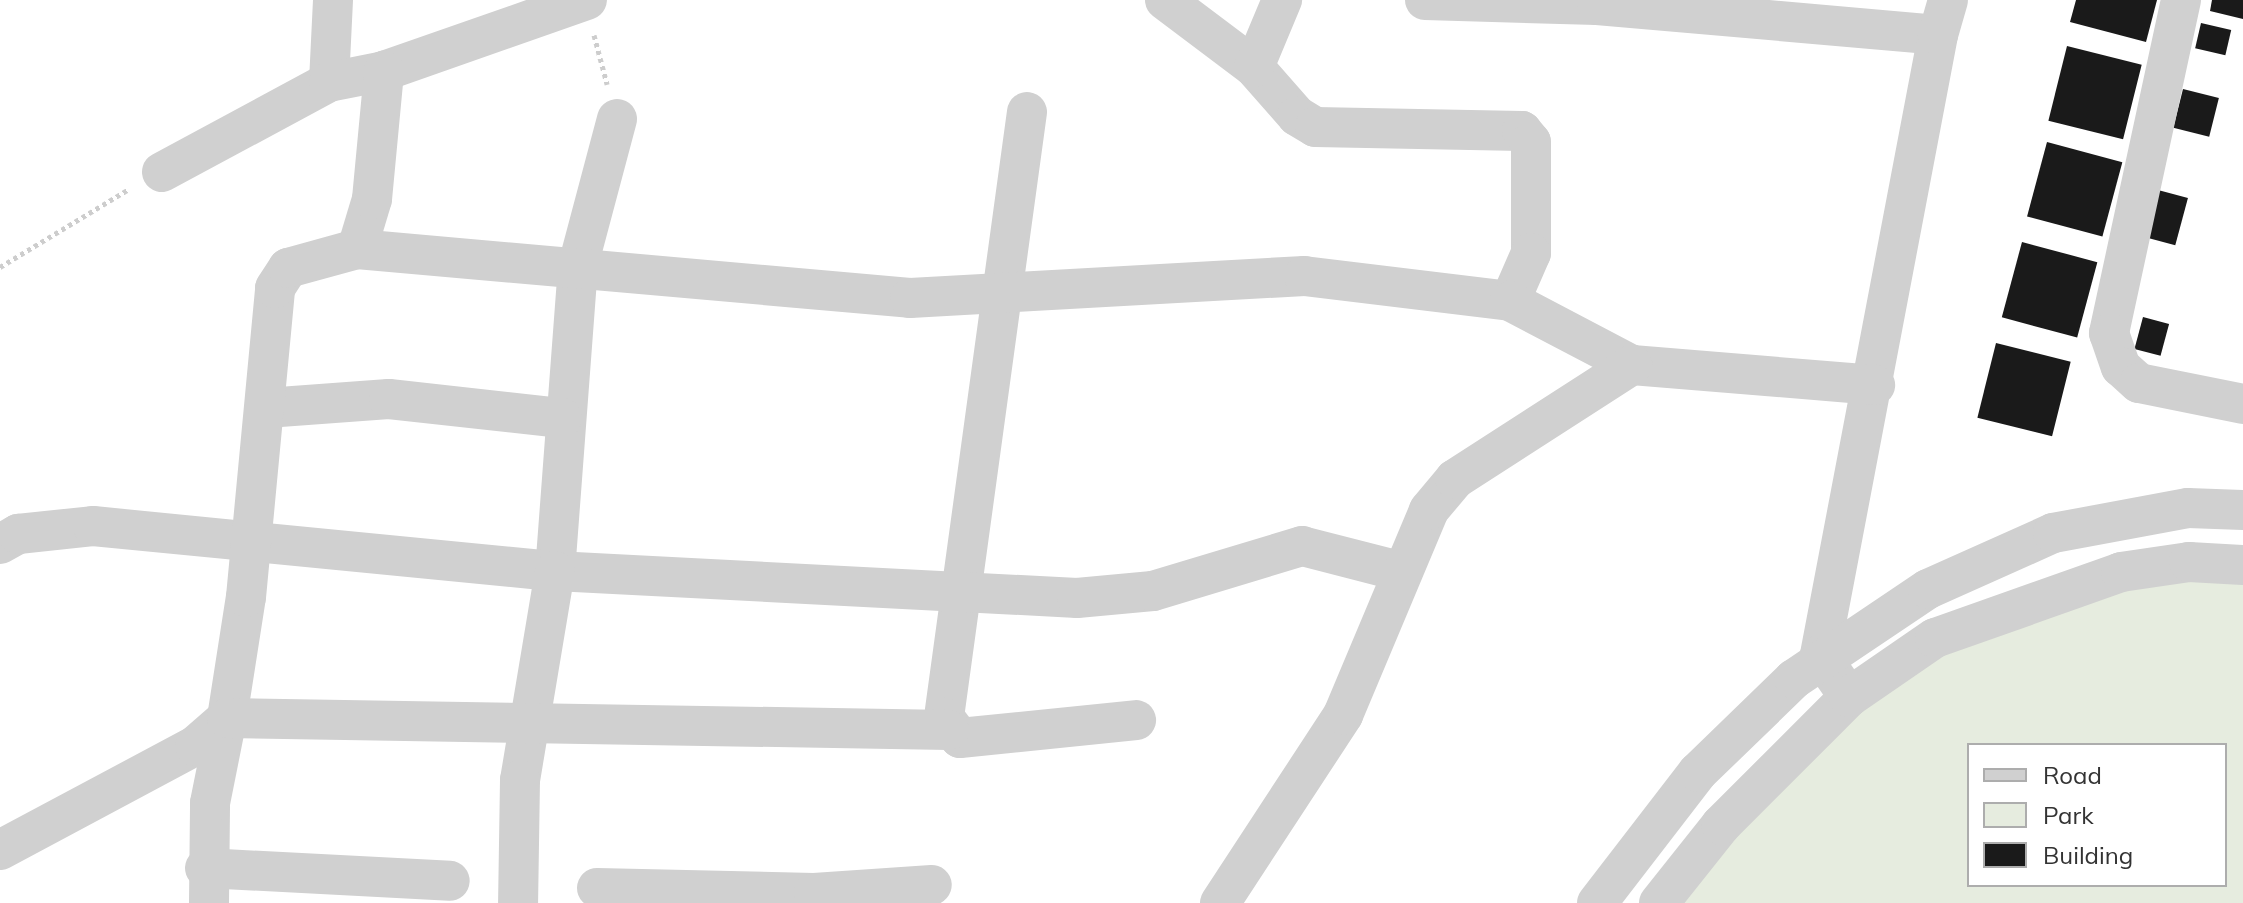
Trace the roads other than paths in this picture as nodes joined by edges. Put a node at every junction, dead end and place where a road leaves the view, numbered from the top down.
1 (333, 0) edge
2 (1165, 0) edge
3 (1282, 0) edge
4 (1425, 0) edge
5 (2181, 0) edge
6 (586, 2) edge
7 (1943, 18) edge
8 (1254, 67) junction
9 (384, 71) junction
10 (329, 82) junction
11 (1027, 112) dead end
12 (617, 119) road end
13 (162, 172) road end
14 (357, 249) junction
15 (578, 266) junction
16 (1006, 294) junction
17 (1510, 301) junction
18 (1632, 365) junction
19 (1875, 385) junction
20 (2243, 404) edge
21 (266, 408) junction
22 (562, 418) junction
23 (2243, 510) edge
24 (252, 537) junction
25 (0, 544) edge
26 (2243, 565) edge
27 (555, 571) junction
28 (1403, 572) junction
29 (961, 595) junction
30 (1820, 655) junction
31 (1849, 697) junction
32 (227, 718) junction
33 (532, 719) junction
34 (1136, 720) dead end
35 (949, 730) junction
36 (0, 850) edge
37 (450, 881) dead end
38 (932, 885) dead end
39 (207, 886) edge
40 (597, 888) dead end
41 (814, 898) edge
42 (518, 903) edge
43 (1220, 903) edge
44 (1597, 903) edge
45 (1659, 903) edge

1 - 10 street
2 - 8 street
3 - 8 street
4 - 7 street
5 - 20 street
6 - 9 street
7 - 19 street
8 - 17 street
9 - 10 street
9 - 14 street
10 - 13 street
11 - 16 street
12 - 15 street
14 - 15 street
14 - 21 street
15 - 16 street
15 - 22 street
16 - 17 street
16 - 29 street
17 - 18 street
18 - 19 street
18 - 28 street
19 - 30 street
21 - 22 street
21 - 24 street
22 - 27 street
23 - 30 street
24 - 25 street
24 - 27 street
24 - 32 street
26 - 31 street
27 - 29 street
27 - 33 street
28 - 29 street
28 - 43 street
29 - 35 street
30 - 31 street
30 - 44 street
31 - 45 street
32 - 33 street
32 - 36 street
32 - 39 street
33 - 35 street
33 - 42 street
34 - 35 street
37 - 39 street
38 - 41 street
40 - 41 street

